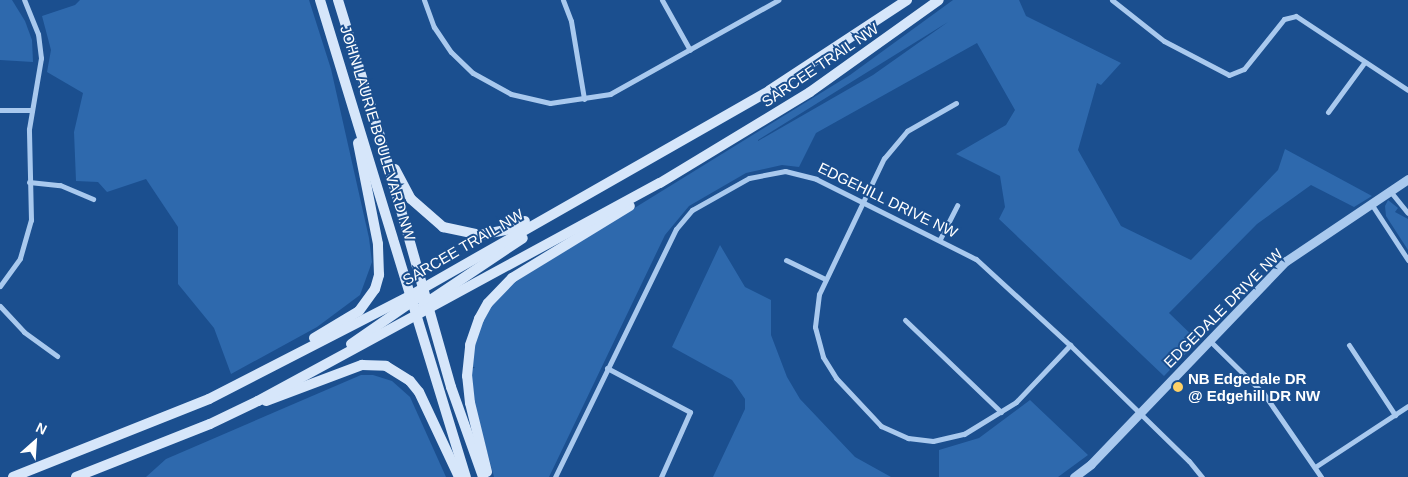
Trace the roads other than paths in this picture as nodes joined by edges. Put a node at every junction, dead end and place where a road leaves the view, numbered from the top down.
1 (24, 0) edge
2 (320, 0) edge
3 (338, 0) edge
4 (424, 0) edge
5 (563, 0) edge
6 (662, 0) edge
7 (907, 0) edge
8 (939, 0) edge
9 (1112, 0) edge
10 (776, 1) edge
11 (690, 50) junction
12 (1364, 62) junction
13 (1408, 90) edge
14 (584, 99) junction
15 (956, 104) dead end
16 (0, 110) edge
17 (32, 110) junction
18 (354, 112) junction
19 (1328, 112) dead end
20 (378, 129) junction
21 (640, 165) junction
22 (1408, 178) edge
23 (29, 182) junction
24 (660, 183) junction
25 (1390, 191) junction
26 (93, 199) dead end
27 (862, 202) junction
28 (1372, 205) junction
29 (957, 206) dead end
30 (1408, 213) edge
31 (546, 217) junction
32 (940, 240) junction
33 (786, 260) dead end
34 (1408, 260) edge
35 (825, 279) junction
36 (0, 286) edge
37 (423, 287) junction
38 (414, 297) junction
39 (0, 306) edge
40 (428, 306) junction
41 (418, 316) junction
42 (905, 320) dead end
43 (1209, 340) junction
44 (1070, 345) junction
45 (1349, 345) dead end
46 (57, 356) dead end
47 (340, 356) junction
48 (606, 368) junction
49 (239, 384) junction
50 (258, 401) junction
51 (1408, 406) edge
52 (1001, 412) junction
53 (1140, 412) junction
54 (1395, 415) junction
55 (1314, 468) junction
56 (12, 477) edge
57 (76, 477) edge
58 (459, 477) edge
59 (466, 477) edge
60 (483, 477) edge
61 (489, 477) edge
62 (555, 477) edge
63 (661, 477) edge
64 (1074, 477) edge
65 (1202, 477) edge
66 (1321, 477) edge

1 - 17 street
2 - 18 main road, JOHN LAURIE BOULEVARD NW
3 - 20 main road, JOHN LAURIE BOULEVARD NW
4 - 14 street
5 - 14 street
6 - 11 street
7 - 21 main road, SARCEE TRAIL NW
8 - 24 main road, SARCEE TRAIL NW
9 - 12 street
10 - 11 street
11 - 14 street
12 - 13 street
12 - 19 street
15 - 27 street
16 - 17 street
17 - 23 street
18 - 38 main road, JOHN LAURIE BOULEVARD NW
18 - 49 main road
20 - 21 main road
20 - 37 main road, JOHN LAURIE BOULEVARD NW
21 - 31 main road, SARCEE TRAIL NW
22 - 25 street, EDGEDALE DRIVE NW
23 - 26 street
23 - 36 street
24 - 40 main road, SARCEE TRAIL NW
24 - 61 main road
25 - 28 street, EDGEDALE DRIVE NW
25 - 30 street
27 - 32 street, EDGEHILL DRIVE NW
27 - 35 street
27 - 48 street, EDGEHILL DRIVE NW
28 - 34 street
28 - 43 street, EDGEDALE DRIVE NW
29 - 32 street
31 - 37 main road, SARCEE TRAIL NW
31 - 40 main road
32 - 44 street, EDGEHILL DRIVE NW
33 - 35 street
35 - 52 street
37 - 38 main road
37 - 40 main road, JOHN LAURIE BOULEVARD NW
38 - 41 main road, JOHN LAURIE BOULEVARD NW
38 - 47 main road
38 - 49 main road, SARCEE TRAIL NW
39 - 46 street
40 - 41 main road
40 - 60 main road, JOHN LAURIE BOULEVARD NW
41 - 47 main road
41 - 59 main road, JOHN LAURIE BOULEVARD NW
42 - 52 street
43 - 53 street, EDGEDALE DRIVE NW
43 - 55 street
44 - 52 street
44 - 53 street, EDGEHILL DRIVE NW
45 - 54 street
47 - 50 main road
48 - 62 street, EDGEHILL DRIVE NW
48 - 63 street
49 - 56 main road, SARCEE TRAIL NW
50 - 57 main road
50 - 58 main road
51 - 54 street
53 - 64 street, EDGEDALE DRIVE NW
53 - 65 street, EDGEHILL DRIVE NW
54 - 55 street
55 - 66 street

